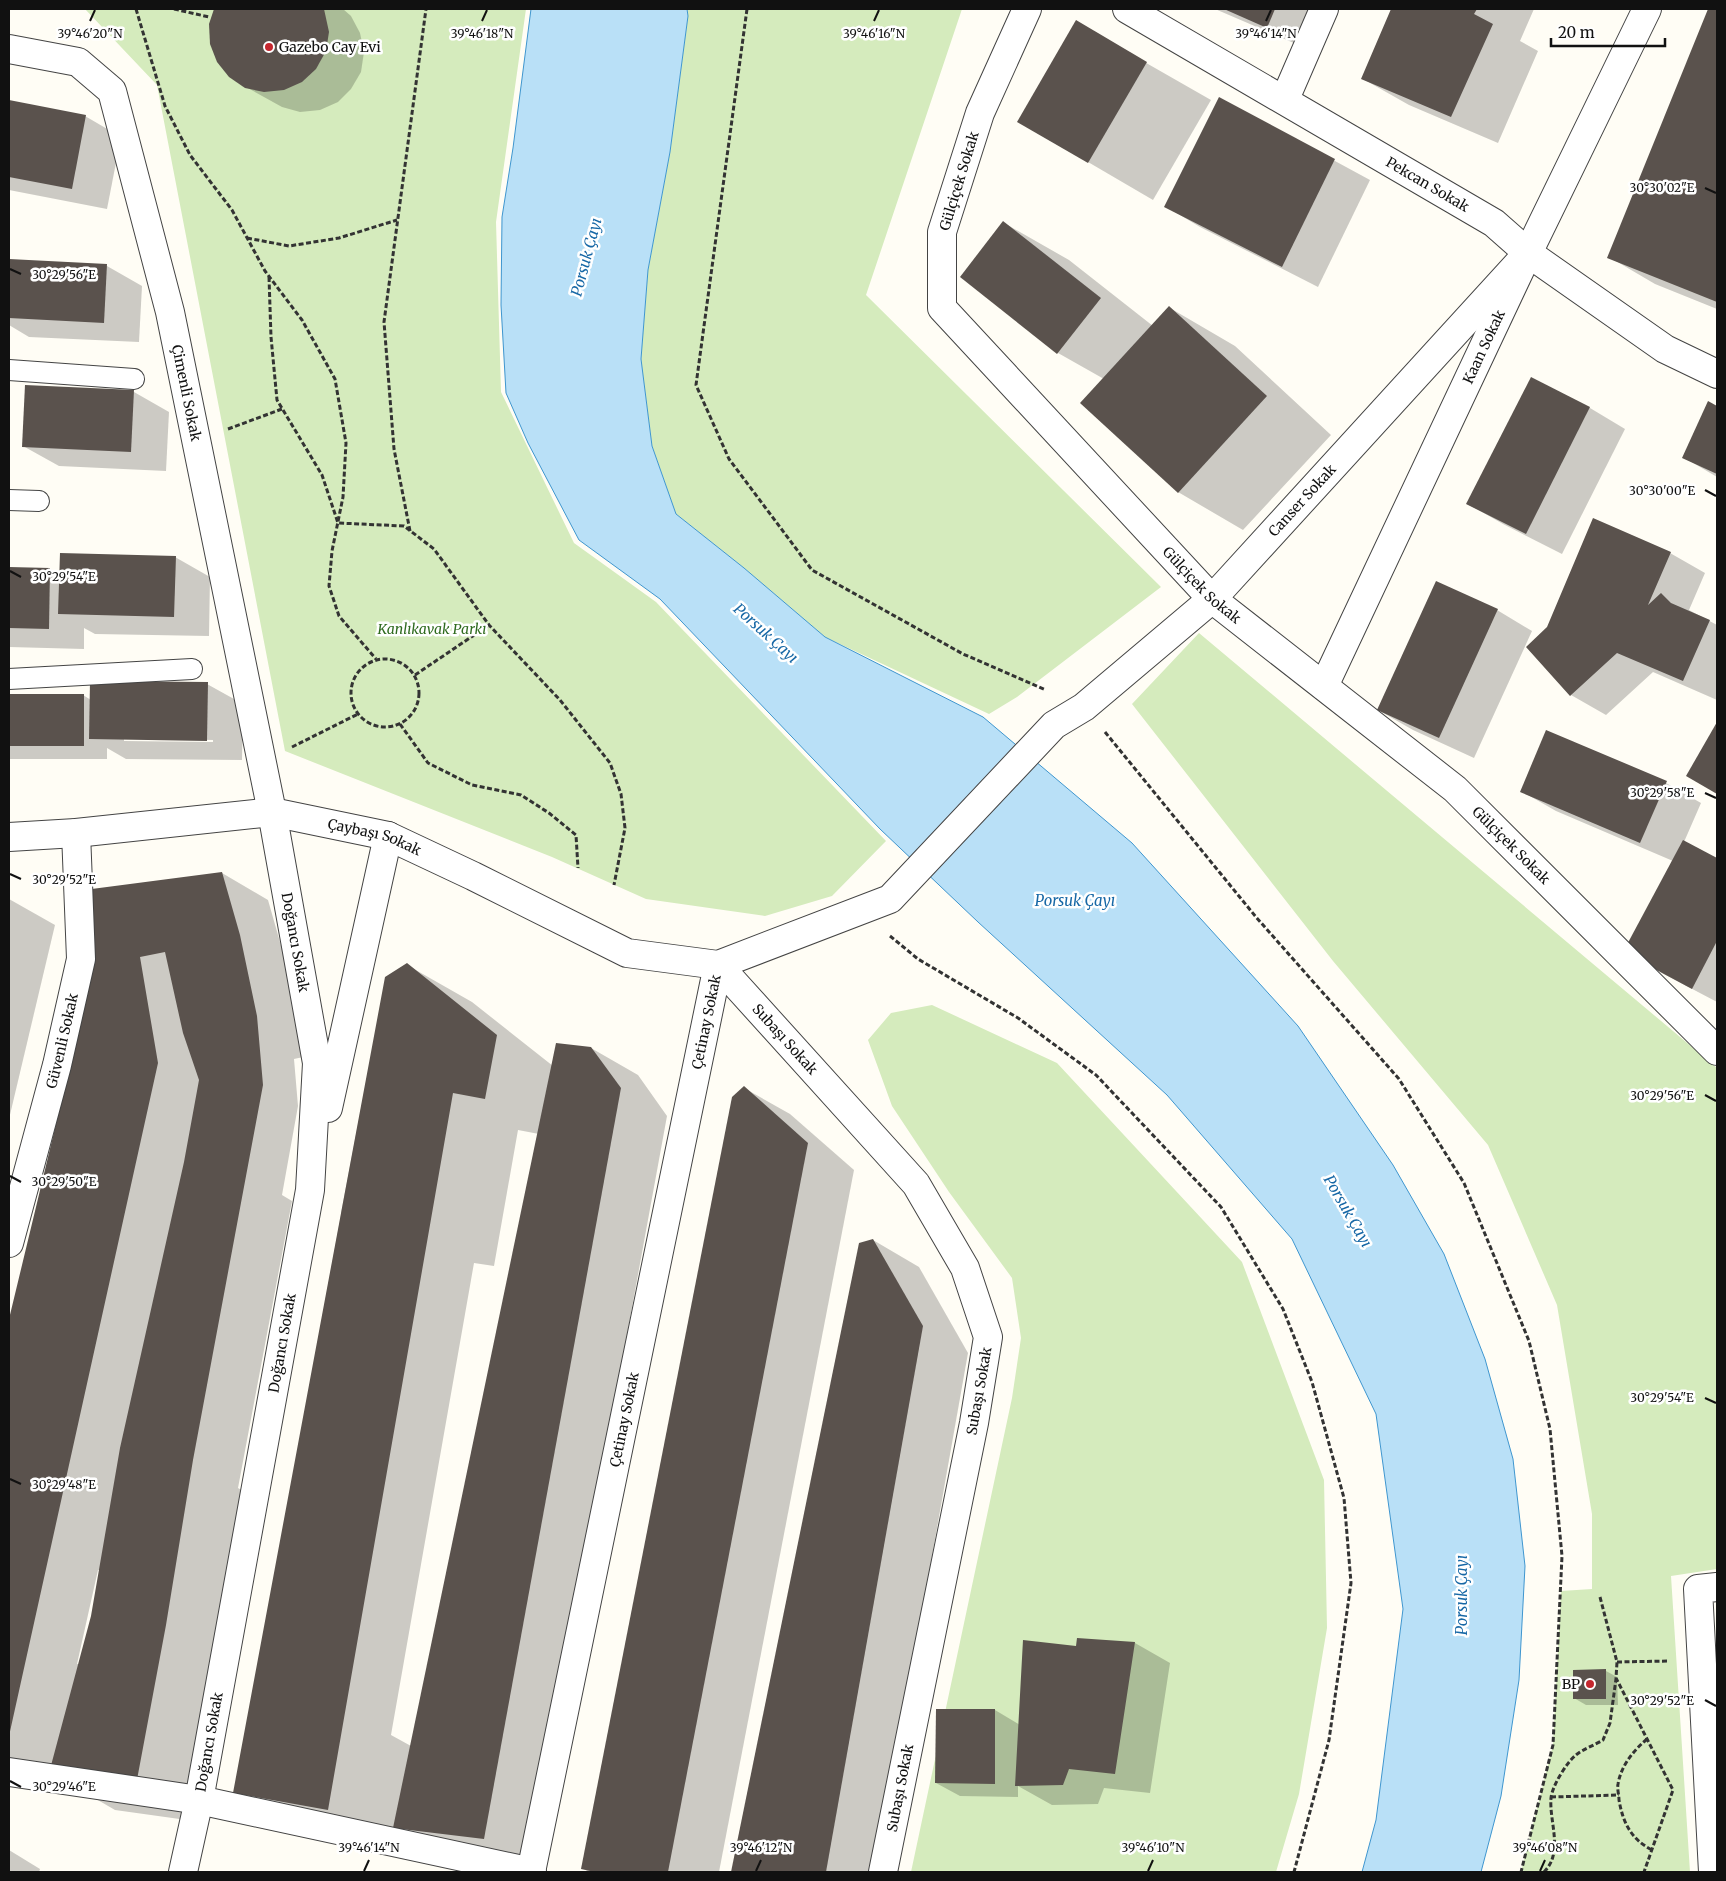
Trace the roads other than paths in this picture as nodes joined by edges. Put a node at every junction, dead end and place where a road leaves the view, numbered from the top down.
1 (1027, 9) edge
2 (1127, 9) edge
3 (1324, 9) edge
4 (1647, 9) edge
5 (9, 49) edge
6 (1285, 99) junction
7 (1528, 253) junction
8 (9, 370) edge
9 (1717, 374) edge
10 (134, 378) dead end
11 (9, 500) edge
12 (39, 501) dead end
13 (1212, 599) junction
14 (192, 670) dead end
15 (9, 679) edge
16 (1324, 686) junction
17 (272, 812) junction
18 (76, 834) junction
19 (388, 836) junction
20 (9, 837) edge
21 (718, 964) junction
22 (1717, 1051) edge
23 (310, 1190) junction
24 (9, 1243) edge
25 (1707, 1588) edge
26 (9, 1772) edge
27 (199, 1800) junction
28 (183, 1872) edge
29 (531, 1872) edge
30 (883, 1872) edge
31 (1713, 1872) edge

1 - 13 street, Gülçiçek Sokak
2 - 6 street, Pekcan Sokak
3 - 6 street
4 - 7 street, Kaan Sokak
5 - 17 street, Çimenli Sokak
6 - 7 street, Pekcan Sokak
7 - 9 street, Pekcan Sokak
7 - 13 street, Canser Sokak
7 - 16 street, Kaan Sokak
8 - 10 lane
11 - 12 lane
13 - 16 street, Gülçiçek Sokak
13 - 21 street, Canser Sokak
14 - 15 lane
16 - 22 street, Gülçiçek Sokak
17 - 18 street, Çaybaşı Sokak
17 - 19 street, Çaybaşı Sokak
17 - 23 street, Doğancı Sokak
18 - 20 street, Çaybaşı Sokak
18 - 24 street, Güvenli Sokak
19 - 21 street, Çaybaşı Sokak
19 - 23 street
21 - 29 street, Çetinay Sokak
21 - 30 street, Subaşı Sokak
23 - 27 street, Doğancı Sokak
25 - 31 street
26 - 27 street
27 - 28 street, Doğancı Sokak
27 - 29 street

